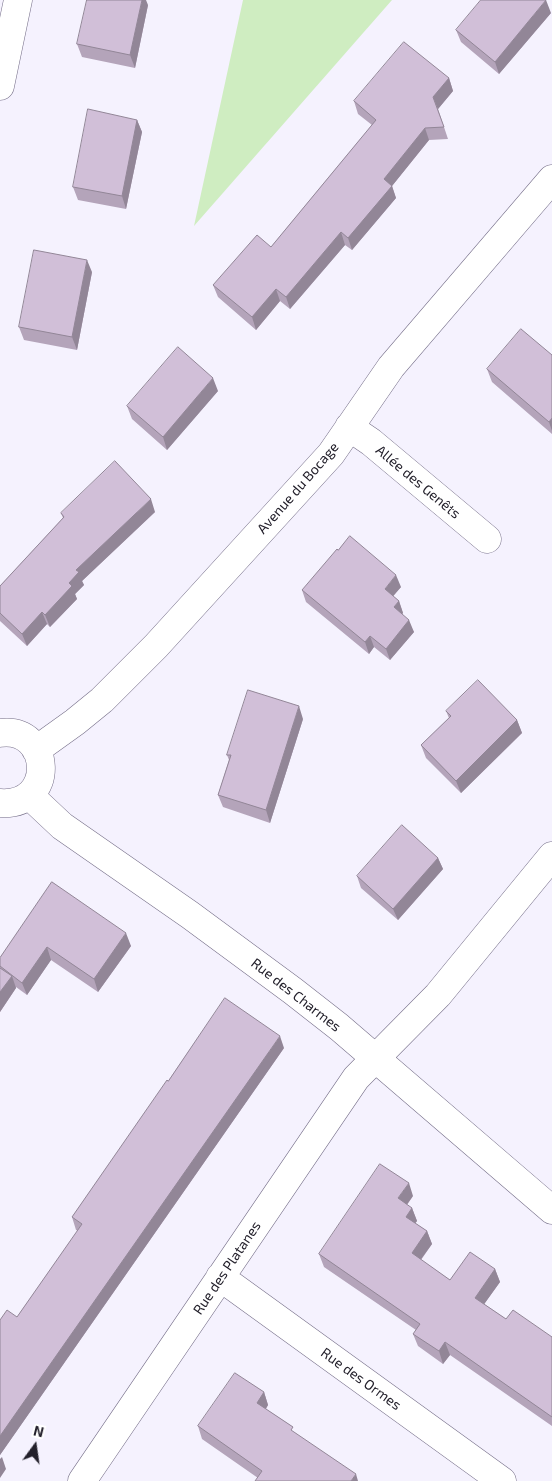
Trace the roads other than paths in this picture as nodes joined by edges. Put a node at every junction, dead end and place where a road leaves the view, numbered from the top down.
1 (18, 0) edge
2 (0, 86) edge
3 (552, 179) edge
4 (348, 427) junction
5 (486, 539) dead end
6 (0, 733) edge
7 (36, 750) junction
8 (29, 795) junction
9 (0, 804) edge
10 (552, 856) edge
11 (375, 1058) junction
12 (552, 1210) edge
13 (220, 1278) junction
14 (92, 1477) edge
15 (502, 1481) edge

1 - 2 street
3 - 4 street, Avenue du Bocage
4 - 5 street, Allée des Genêts
4 - 7 street, Avenue du Bocage
6 - 7 street
7 - 8 street
8 - 9 street
8 - 11 street, Rue des Charmes
10 - 11 street, Rue des Platanes
11 - 12 street, Rue des Charmes
11 - 13 street, Rue des Platanes
13 - 14 street, Rue des Platanes
13 - 15 street, Rue des Ormes

